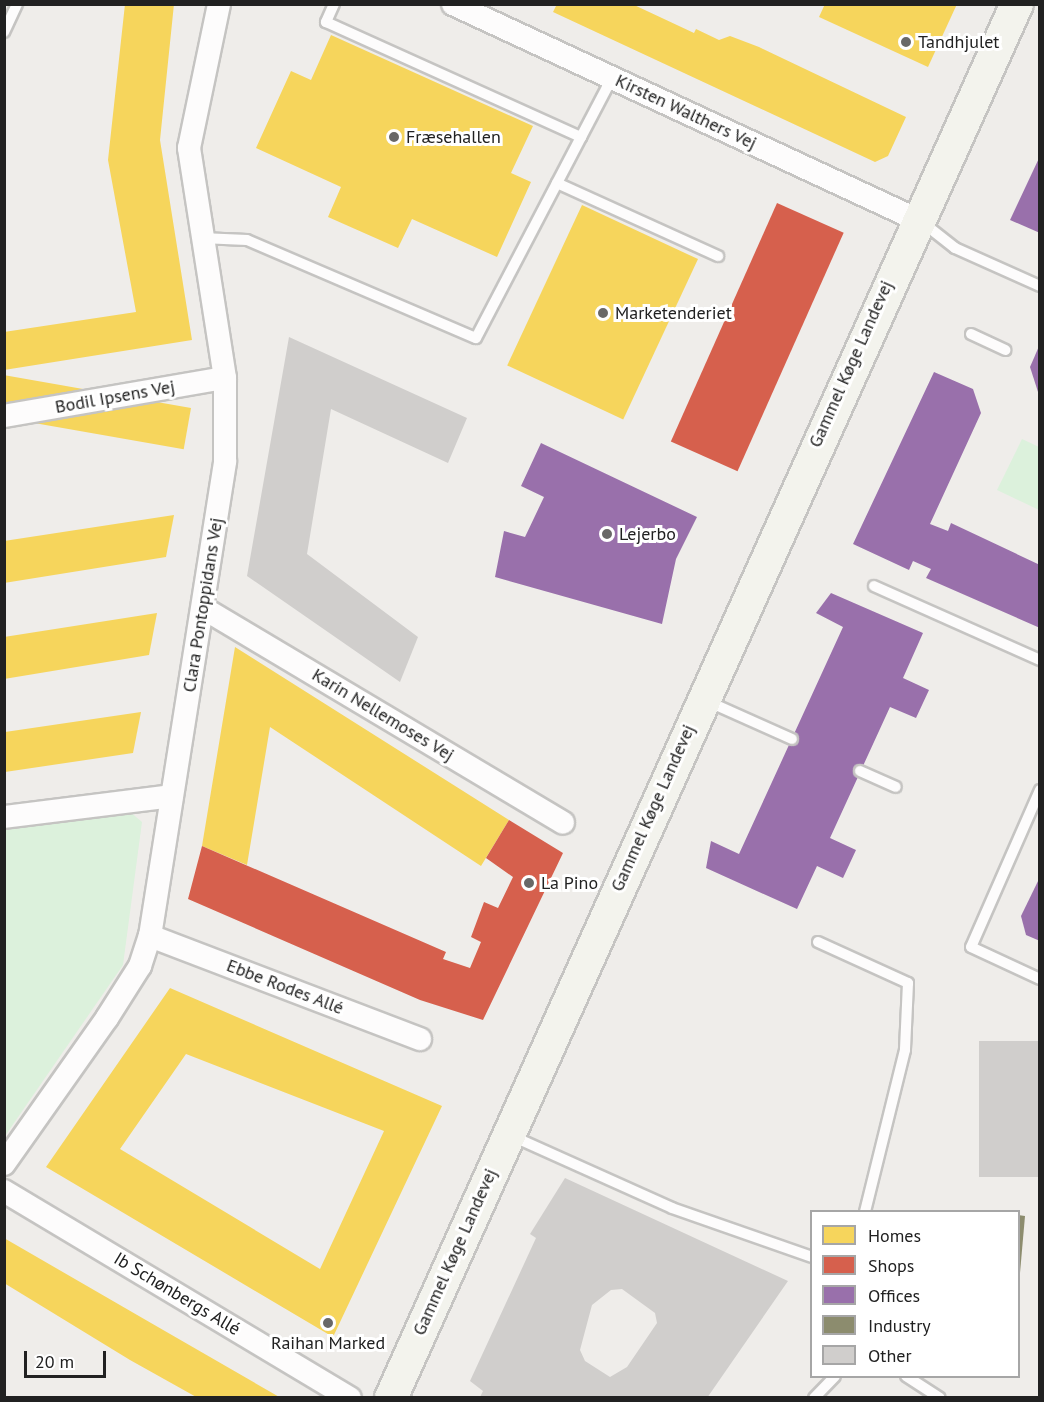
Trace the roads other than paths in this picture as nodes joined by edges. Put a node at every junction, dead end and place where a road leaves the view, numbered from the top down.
1 (17, 4) edge
2 (219, 4) edge
3 (334, 4) edge
4 (453, 4) edge
5 (1017, 4) edge
6 (4, 32) edge
7 (612, 78) junction
8 (581, 138) junction
9 (557, 183) junction
10 (918, 220) junction
11 (201, 238) junction
12 (718, 256) dead end
13 (1040, 286) edge
14 (971, 334) dead end
15 (1006, 350) dead end
16 (225, 378) junction
17 (4, 416) edge
18 (874, 586) dead end
19 (203, 608) junction
20 (1040, 660) edge
21 (702, 698) junction
22 (792, 739) dead end
23 (860, 771) dead end
24 (896, 787) dead end
25 (1040, 790) edge
26 (172, 796) junction
27 (4, 818) edge
28 (563, 823) dead end
29 (150, 936) junction
30 (818, 942) dead end
31 (1040, 979) edge
32 (420, 1039) dead end
33 (508, 1134) junction
34 (4, 1164) edge
35 (4, 1191) edge
36 (865, 1210) edge
37 (810, 1256) edge
38 (834, 1378) edge
39 (908, 1378) edge
40 (350, 1398) edge
41 (391, 1398) edge
42 (814, 1398) edge
43 (940, 1398) edge

1 - 6 lane
2 - 11 street, Clara Pontoppidans Vej
3 - 8 lane
4 - 7 street, Kirsten Walthers Vej
5 - 10 street, Gammel Køge Landevej
7 - 8 lane
7 - 10 street, Kirsten Walthers Vej
8 - 9 lane
9 - 11 lane
9 - 12 lane
10 - 13 lane
10 - 21 street, Gammel Køge Landevej
11 - 16 street, Clara Pontoppidans Vej
14 - 15 lane
16 - 17 street, Bodil Ipsens Vej
16 - 19 street, Clara Pontoppidans Vej
18 - 20 lane
19 - 26 street, Clara Pontoppidans Vej
19 - 28 street, Karin Nellemoses Vej
21 - 22 lane
21 - 33 street, Gammel Køge Landevej
23 - 24 lane
25 - 31 lane
26 - 27 street
26 - 29 street, Clara Pontoppidans Vej
29 - 32 street, Ebbe Rodes Allé
29 - 34 street, Clara Pontoppidans Vej
30 - 36 lane
33 - 37 lane
33 - 41 street, Gammel Køge Landevej
35 - 40 street, Ib Schønbergs Allé
38 - 42 lane
39 - 43 lane

